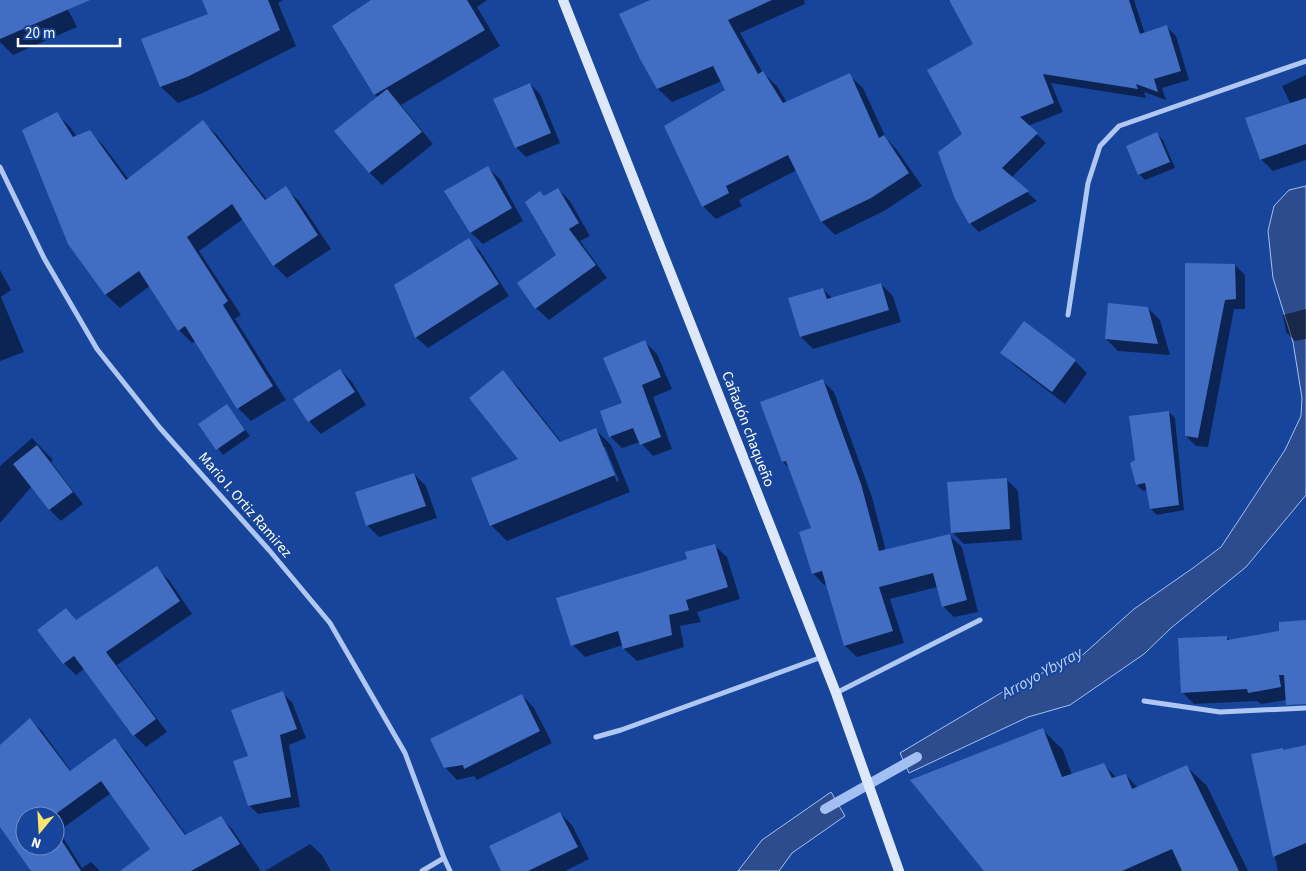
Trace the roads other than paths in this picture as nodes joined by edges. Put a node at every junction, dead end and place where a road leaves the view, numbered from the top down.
1 (563, 0) edge
2 (1306, 61) edge
3 (0, 167) edge
4 (1068, 315) dead end
5 (980, 620) dead end
6 (822, 657) junction
7 (836, 693) junction
8 (1144, 701) dead end
9 (1306, 708) edge
10 (596, 737) dead end
11 (444, 858) junction
12 (422, 871) edge
13 (450, 871) edge
14 (899, 871) edge

1 - 6 main road, Cañadón chaqueño
2 - 4 street
3 - 11 street, Mario I. Ortiz Ramirez
5 - 7 street
6 - 7 main road, Cañadón chaqueño
6 - 10 street
7 - 14 main road, Cañadón chaqueño
8 - 9 street
11 - 12 street
11 - 13 street, Mario I. Ortiz Ramirez

